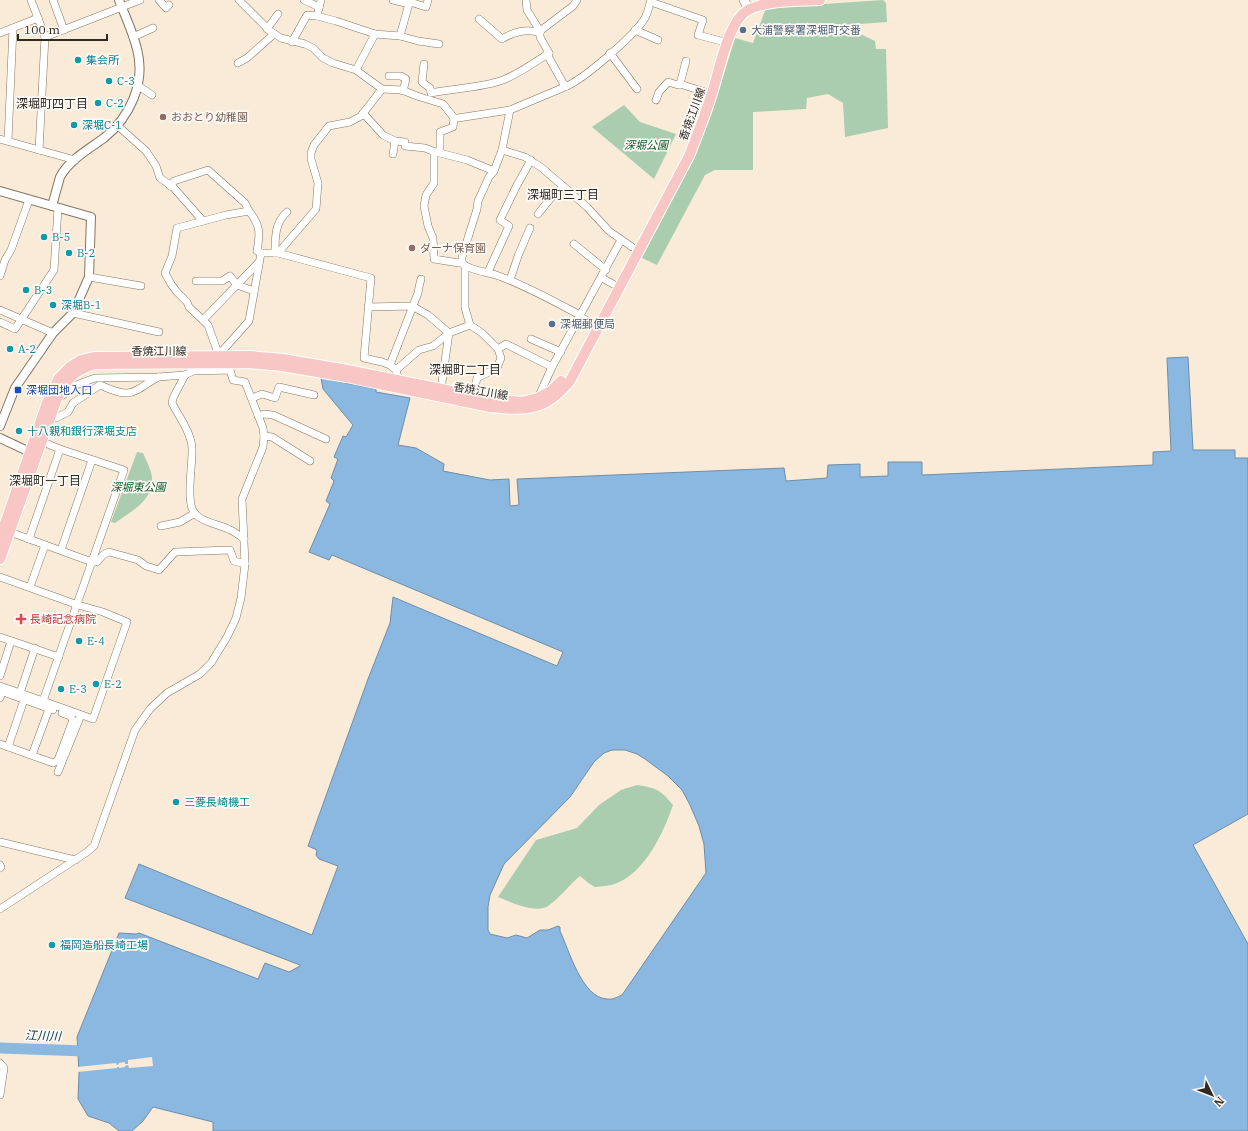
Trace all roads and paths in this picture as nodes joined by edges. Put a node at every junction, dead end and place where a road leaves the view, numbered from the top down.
1 (31, 0) edge
2 (52, 0) edge
3 (140, 0) edge
4 (159, 0) edge
5 (239, 0) edge
6 (304, 0) edge
7 (393, 0) edge
8 (428, 0) edge
9 (526, 0) edge
10 (577, 0) edge
11 (756, 0) edge
12 (820, 0) edge
13 (651, 1) edge
14 (410, 2) edge
15 (745, 2) edge
16 (120, 4) edge
17 (320, 4) edge
18 (169, 5) dead end
19 (278, 14) dead end
20 (317, 16) junction
21 (38, 18) junction
22 (479, 20) dead end
23 (13, 28) junction
24 (153, 28) dead end
25 (64, 30) junction
26 (635, 30) junction
27 (270, 31) junction
28 (540, 32) junction
29 (0, 33) edge
30 (375, 34) junction
31 (400, 36) junction
32 (45, 37) junction
33 (133, 37) junction
34 (658, 40) dead end
35 (721, 41) junction
36 (292, 42) junction
37 (439, 44) dead end
38 (549, 53) junction
39 (610, 53) junction
40 (686, 61) dead end
41 (238, 63) dead end
42 (424, 64) dead end
43 (356, 70) junction
44 (389, 76) dead end
45 (680, 84) junction
46 (137, 85) junction
47 (567, 86) junction
48 (382, 89) junction
49 (638, 89) dead end
50 (403, 91) junction
51 (700, 91) junction
52 (152, 95) dead end
53 (656, 100) dead end
54 (510, 110) junction
55 (363, 112) junction
56 (454, 118) junction
57 (118, 126) junction
58 (0, 139) edge
59 (8, 141) junction
60 (395, 141) junction
61 (38, 150) junction
62 (502, 150) junction
63 (437, 153) junction
64 (393, 154) dead end
65 (75, 160) junction
66 (531, 160) junction
67 (494, 171) junction
68 (170, 186) junction
69 (564, 186) junction
70 (0, 191) edge
71 (29, 200) junction
72 (55, 207) junction
73 (249, 211) junction
74 (287, 212) dead end
75 (538, 214) dead end
76 (203, 221) junction
77 (530, 228) dead end
78 (621, 240) junction
79 (574, 244) dead end
80 (632, 247) junction
81 (261, 253) junction
82 (276, 253) junction
83 (259, 262) junction
84 (463, 264) junction
85 (606, 270) junction
86 (488, 272) junction
87 (0, 276) edge
88 (89, 276) junction
89 (602, 278) junction
90 (421, 279) dead end
91 (510, 280) junction
92 (196, 281) dead end
93 (613, 284) junction
94 (237, 285) junction
95 (141, 286) dead end
96 (254, 291) junction
97 (412, 306) junction
98 (368, 307) junction
99 (0, 310) edge
100 (74, 313) junction
101 (580, 317) junction
102 (20, 319) junction
103 (202, 320) junction
104 (0, 322) edge
105 (590, 322) junction
106 (470, 325) junction
107 (159, 332) dead end
108 (54, 333) junction
109 (448, 333) junction
110 (531, 339) dead end
111 (498, 349) junction
112 (561, 352) junction
113 (390, 365) junction
114 (552, 368) junction
115 (396, 370) junction
116 (347, 374) junction
117 (185, 376) junction
118 (158, 377) junction
119 (399, 381) junction
120 (561, 387) junction
121 (441, 389) junction
122 (314, 395) dead end
123 (472, 396) junction
124 (252, 398) junction
125 (52, 401) junction
126 (533, 402) junction
127 (50, 416) junction
128 (258, 416) junction
129 (0, 426) edge
130 (264, 436) junction
131 (0, 438) edge
132 (326, 439) dead end
133 (38, 440) junction
134 (60, 449) junction
135 (33, 454) junction
136 (92, 460) junction
137 (310, 461) dead end
138 (195, 513) junction
139 (161, 526) dead end
140 (4, 533) edge
141 (29, 539) junction
142 (244, 539) junction
143 (45, 545) junction
144 (61, 550) junction
145 (0, 559) edge
146 (92, 562) junction
147 (245, 564) junction
148 (0, 577) edge
149 (30, 587) junction
150 (78, 605) junction
151 (0, 637) edge
152 (11, 641) junction
153 (35, 648) junction
154 (59, 657) junction
155 (0, 676) edge
156 (1, 692) edge
157 (20, 693) junction
158 (24, 700) junction
159 (43, 701) junction
160 (49, 708) junction
161 (81, 715) junction
162 (0, 744) edge
163 (8, 747) junction
164 (32, 755) junction
165 (58, 772) dead end
166 (0, 842) edge
167 (75, 860) junction
168 (0, 865) edge
169 (0, 868) edge
170 (0, 909) edge
171 (0, 1063) edge
172 (0, 1095) edge

1 - 21 street
2 - 25 street
3 - 16 street
4 - 18 street
5 - 27 street
6 - 17 street
7 - 14 street
8 - 14 street
9 - 28 street
10 - 28 street
11 - 15 main road, 香焼江川線
12 - 120 main road, 香焼江川線
13 - 26 street
13 - 35 street
14 - 31 street
15 - 35 main road, 香焼江川線
16 - 25 street
16 - 33 street
17 - 20 street
19 - 27 street
20 - 30 street
20 - 36 street
21 - 23 street
21 - 32 street
22 - 28 street
23 - 29 street
23 - 59 street
24 - 33 street
25 - 32 street
26 - 34 street
26 - 39 street
27 - 36 street
27 - 41 street
28 - 38 street
30 - 31 street
30 - 43 street
31 - 37 street
32 - 61 street
33 - 46 street
35 - 51 main road, 香焼江川線
36 - 43 street
38 - 42 street
38 - 47 street
39 - 47 street
39 - 49 street
40 - 45 street
43 - 48 street
44 - 50 street
45 - 51 street
45 - 53 street
46 - 52 street
46 - 57 street
47 - 54 street
48 - 50 street
48 - 55 street
50 - 56 street
51 - 80 main road, 香焼江川線
54 - 56 street
54 - 62 street
55 - 60 street
55 - 82 street
56 - 63 street
57 - 65 street
57 - 68 street
58 - 59 street
59 - 61 street
60 - 63 street
60 - 64 street
61 - 65 street
62 - 66 street
62 - 67 street
63 - 67 street
63 - 84 street
65 - 72 street
66 - 69 street
66 - 86 street
67 - 84 street
68 - 73 street
68 - 76 street
69 - 75 street
69 - 78 street
70 - 71 street
71 - 72 street
71 - 87 street
72 - 88 street
72 - 102 street
73 - 76 street
73 - 81 street
74 - 82 street
76 - 103 street
77 - 91 street
78 - 80 street
78 - 85 street
79 - 85 street
80 - 93 main road, 香焼江川線
81 - 82 street
81 - 83 street
82 - 98 street
83 - 94 street
83 - 96 street
84 - 86 street
84 - 106 street
85 - 89 street
86 - 91 street
88 - 95 street
88 - 100 street
89 - 93 street
89 - 101 street
90 - 97 street
91 - 101 street
92 - 94 street
93 - 105 main road, 香焼江川線
94 - 96 street
94 - 103 street
96 - 103 street
97 - 98 street
97 - 109 street
97 - 113 street
98 - 113 street
99 - 102 street
100 - 107 street
100 - 108 street
101 - 105 street
101 - 112 street
102 - 104 street
102 - 108 street
105 - 120 main road, 香焼江川線
106 - 109 street
106 - 111 street
108 - 129 street
109 - 115 street
109 - 121 street
110 - 112 street
111 - 114 street
111 - 123 street
112 - 114 street
113 - 115 street
114 - 126 street
115 - 119 street
116 - 119 main road, 香焼江川線
116 - 125 main road, 香焼江川線
116 - 126 main road, 香焼江川線
117 - 118 street
117 - 124 street
117 - 138 street
118 - 125 street
118 - 127 street
119 - 121 main road, 香焼江川線
120 - 126 main road, 香焼江川線
121 - 123 main road, 香焼江川線
122 - 124 street
123 - 126 main road, 香焼江川線
124 - 128 street
125 - 127 main road, 香焼江川線
125 - 133 main road, 香焼江川線
127 - 133 main road, 香焼江川線
128 - 130 street
128 - 132 street
130 - 137 street
130 - 142 street
131 - 135 street
133 - 134 street
133 - 135 main road, 香焼江川線
134 - 136 street
134 - 141 street
135 - 140 main road, 香焼江川線
136 - 144 street
136 - 146 street
138 - 139 street
138 - 142 street
140 - 141 street
140 - 145 main road, 香焼江川線
141 - 143 street
142 - 147 street
143 - 144 street
143 - 149 street
144 - 146 street
146 - 147 street
146 - 150 street
147 - 167 street
148 - 149 street
149 - 150 street
150 - 154 street
150 - 161 street
151 - 152 street
152 - 153 street
152 - 155 street
153 - 154 street
153 - 157 street
154 - 159 street
156 - 157 street
156 - 158 street
157 - 159 street
158 - 160 street
158 - 163 street
159 - 161 street
160 - 164 street
160 - 164 street
161 - 165 street
162 - 163 street
163 - 164 street
166 - 167 street
167 - 170 street
168 - 169 street
171 - 172 street

